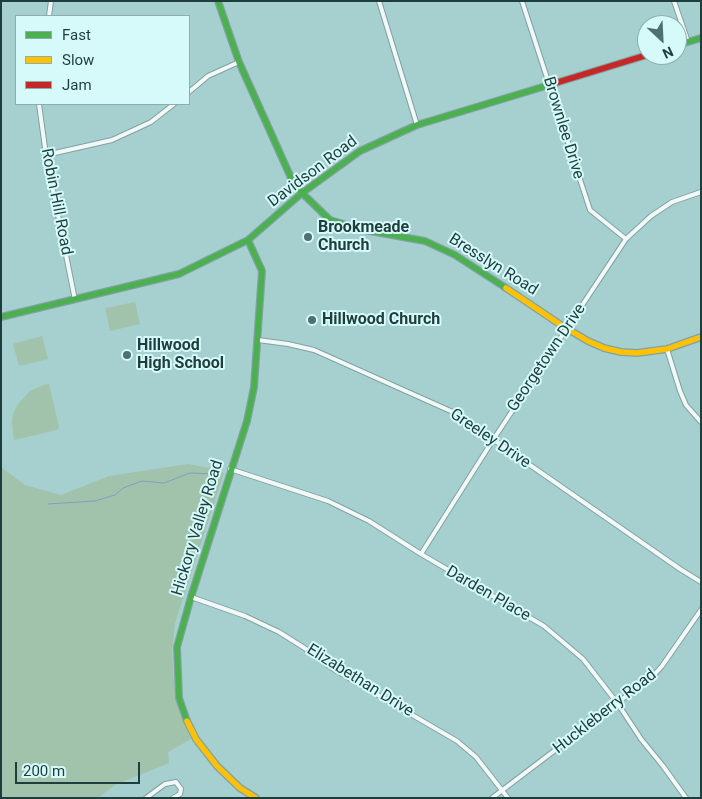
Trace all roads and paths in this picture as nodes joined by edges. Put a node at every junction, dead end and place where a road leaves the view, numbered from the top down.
1 (51, 1) edge
2 (218, 1) edge
3 (379, 1) edge
4 (522, 1) edge
5 (674, 1) edge
6 (49, 15) edge
7 (701, 38) edge
8 (688, 42) joint
9 (637, 58) edge
10 (239, 62) junction
11 (550, 85) junction
12 (190, 91) edge
13 (39, 105) edge
14 (173, 105) edge
15 (418, 125) junction
16 (46, 155) junction
17 (701, 192) edge
18 (302, 193) junction
19 (626, 239) junction
20 (248, 240) junction
21 (75, 300) junction
22 (1, 317) edge
23 (567, 328) junction
24 (701, 337) edge
25 (258, 340) junction
26 (667, 348) junction
27 (701, 422) edge
28 (492, 440) junction
29 (230, 469) junction
30 (421, 554) junction
31 (701, 582) edge
32 (191, 597) junction
33 (701, 610) edge
34 (618, 704) junction
35 (502, 790) junction
36 (146, 798) edge
37 (174, 798) edge
38 (256, 798) edge
39 (492, 798) edge
40 (508, 798) edge
41 (686, 798) edge

1 - 6 street
2 - 10 street, Bresslyn Road
3 - 15 street
4 - 11 street, Brownlee Drive
5 - 8 street
7 - 8 street
9 - 11 street, Davidson Road
10 - 12 street
10 - 18 street, Bresslyn Road
11 - 15 street, Davidson Road
11 - 19 street, Brownlee Drive
13 - 16 street, Robin Hill Road
14 - 16 street
15 - 18 street, Davidson Road
16 - 21 street, Robin Hill Road
17 - 19 street, Georgetown Drive
18 - 20 street, Davidson Road
18 - 23 street, Bresslyn Road
19 - 23 street, Georgetown Drive
20 - 21 street, Davidson Road
20 - 25 street, Hickory Valley Road
21 - 22 street, Davidson Road
23 - 26 street, Bresslyn Road
23 - 28 street, Georgetown Drive
24 - 26 street, Bresslyn Road
25 - 28 street, Greeley Drive
25 - 29 street, Hickory Valley Road
26 - 27 street
28 - 30 street, Georgetown Drive
28 - 31 street, Greeley Drive
29 - 30 street, Darden Place
29 - 32 street, Hickory Valley Road
30 - 34 street, Darden Place
32 - 35 street, Elizabethan Drive
32 - 38 street, Hickory Valley Road
33 - 34 street, Huckleberry Road
34 - 35 street, Huckleberry Road
34 - 41 street, Darden Place
35 - 39 street, Huckleberry Road
35 - 40 street, Elizabethan Drive
36 - 37 street

